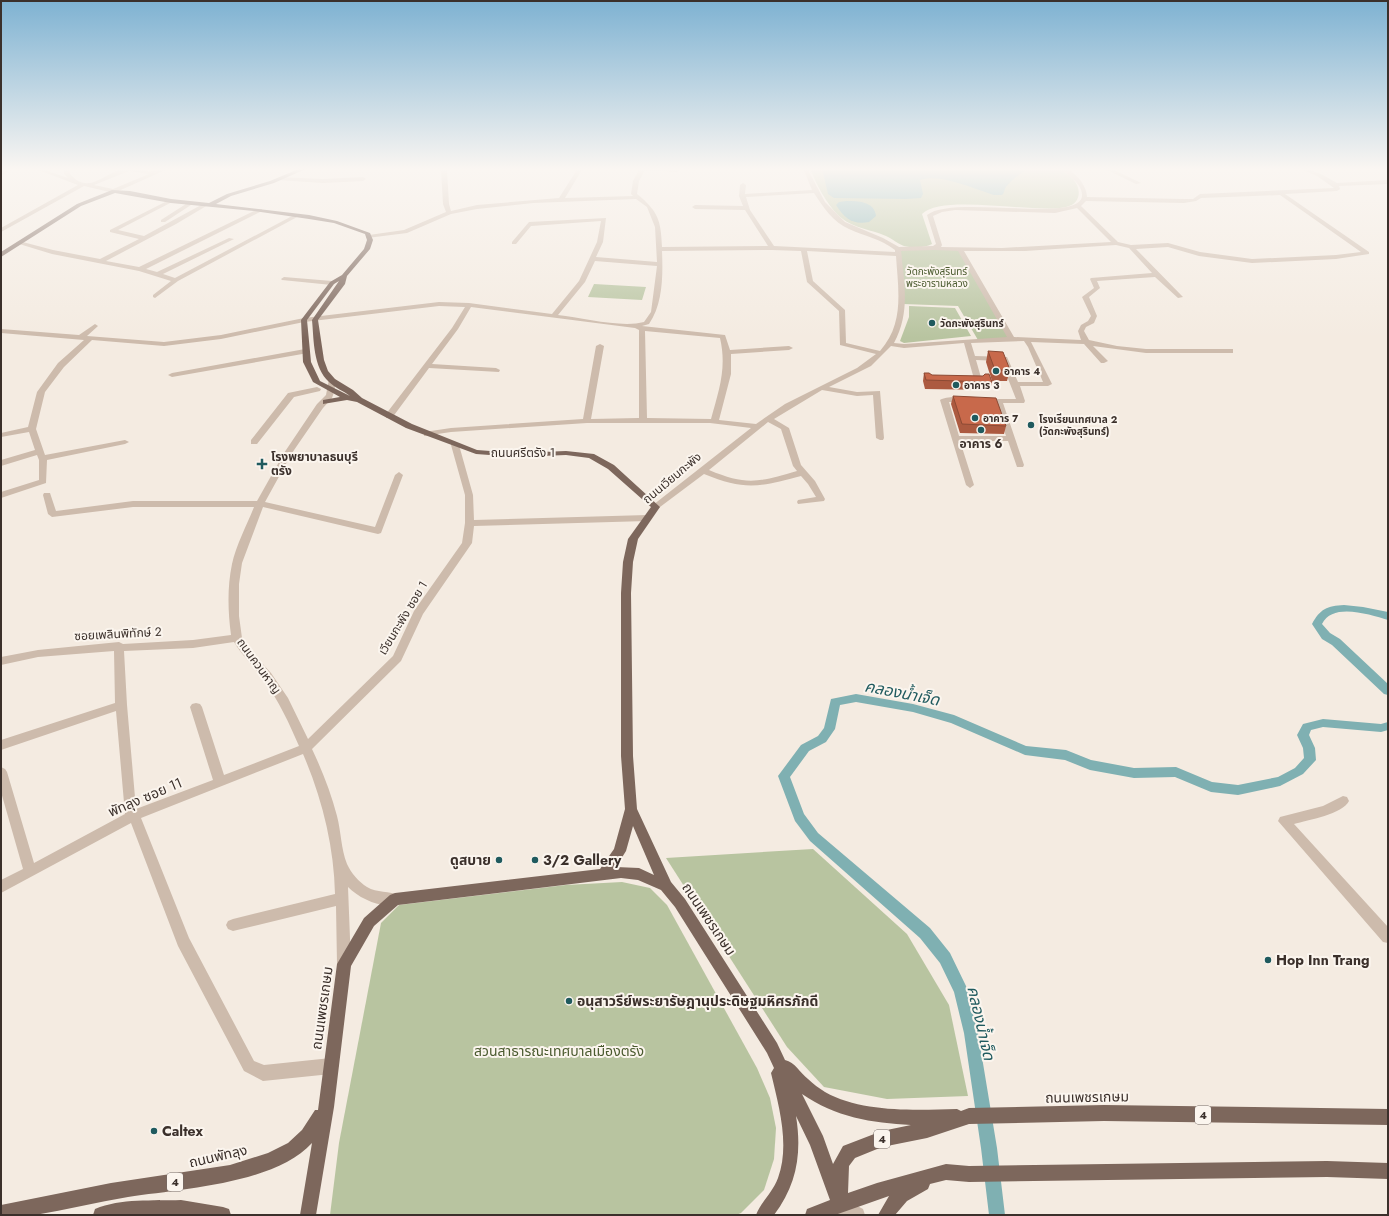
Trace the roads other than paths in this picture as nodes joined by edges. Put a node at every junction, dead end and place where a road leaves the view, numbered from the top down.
1 (10, 225) edge
2 (47, 225) edge
3 (127, 225) edge
4 (171, 225) edge
5 (228, 225) edge
6 (280, 225) edge
7 (343, 225) edge
8 (422, 225) edge
9 (528, 225) edge
10 (603, 225) edge
11 (657, 225) edge
12 (757, 225) edge
13 (846, 225) edge
14 (933, 225) edge
15 (1097, 225) edge
16 (1325, 225) edge
17 (1, 230) edge
18 (210, 234) junction
19 (369, 237) junction
20 (144, 238) junction
21 (231, 239) junction
22 (248, 242) junction
23 (19, 243) junction
24 (514, 243) dead end
25 (1116, 243) junction
26 (1132, 246) junction
27 (772, 248) junction
28 (934, 248) junction
29 (659, 249) junction
30 (804, 250) junction
31 (960, 250) junction
32 (898, 252) junction
33 (1, 254) edge
34 (593, 259) junction
35 (100, 261) junction
36 (659, 264) junction
37 (140, 269) junction
38 (158, 274) junction
39 (1157, 275) junction
40 (344, 276) junction
41 (284, 279) dead end
42 (176, 280) junction
43 (332, 283) junction
44 (155, 296) dead end
45 (1180, 297) dead end
46 (469, 305) junction
47 (554, 316) junction
48 (304, 320) junction
49 (315, 320) junction
50 (95, 326) dead end
51 (639, 327) junction
52 (1, 331) edge
53 (80, 338) junction
54 (90, 338) junction
55 (1012, 339) junction
56 (1026, 340) junction
57 (967, 341) junction
58 (1086, 342) junction
59 (889, 344) junction
60 (600, 346) dead end
61 (789, 348) dead end
62 (305, 351) junction
63 (1230, 351) dead end
64 (727, 352) junction
65 (881, 353) junction
66 (972, 358) junction
67 (1104, 361) dead end
68 (426, 366) junction
69 (496, 370) dead end
70 (172, 375) dead end
71 (332, 381) junction
72 (963, 381) edge
73 (1015, 384) junction
74 (317, 385) junction
75 (822, 388) junction
76 (332, 390) junction
77 (347, 398) junction
78 (358, 400) junction
79 (998, 401) junction
80 (323, 404) junction
81 (389, 416) junction
82 (768, 419) junction
83 (643, 420) junction
84 (587, 421) junction
85 (714, 422) junction
86 (758, 427) junction
87 (32, 429) junction
88 (427, 434) junction
89 (1, 435) edge
90 (880, 438) dead end
91 (956, 438) junction
92 (1010, 439) junction
93 (125, 442) dead end
94 (254, 442) dead end
95 (455, 445) junction
96 (41, 455) junction
97 (1, 463) edge
98 (1020, 464) dead end
99 (702, 470) junction
100 (801, 473) junction
101 (400, 475) dead end
102 (970, 485) dead end
103 (1, 494) edge
104 (47, 495) dead end
105 (801, 502) dead end
106 (260, 504) junction
107 (656, 507) junction
108 (647, 518) junction
109 (470, 523) junction
110 (237, 638) junction
111 (119, 646) junction
112 (1, 661) edge
113 (121, 705) junction
114 (196, 707) dead end
115 (1, 745) edge
116 (306, 748) junction
117 (1, 772) edge
118 (220, 783) junction
119 (1343, 801) dead end
120 (631, 809) junction
121 (133, 817) junction
122 (341, 865) junction
123 (30, 870) junction
124 (604, 874) junction
125 (666, 886) junction
126 (1, 887) edge
127 (343, 898) junction
128 (395, 899) junction
129 (233, 925) dead end
130 (1388, 937) edge
131 (344, 964) junction
132 (772, 1048) junction
133 (331, 1066) junction
134 (326, 1107) junction
135 (970, 1116) junction
136 (1388, 1117) edge
137 (1388, 1170) edge
138 (970, 1174) junction
139 (839, 1210) edge
140 (180, 1211) edge
141 (1, 1213) edge
142 (101, 1215) edge
143 (223, 1215) edge
144 (308, 1215) edge
145 (764, 1215) edge
146 (813, 1215) edge
147 (857, 1215) edge
148 (886, 1215) edge

1 - 17 street
2 - 23 main road
3 - 20 street
4 - 20 street
5 - 18 street
6 - 22 street
7 - 19 main road
8 - 19 street
9 - 24 street
10 - 34 street
11 - 29 street
12 - 27 street
13 - 32 street
14 - 28 street
15 - 25 street
16 - 26 street
18 - 21 street
18 - 37 street
19 - 40 main road
20 - 35 street
21 - 22 street
21 - 38 street
22 - 42 street
23 - 33 main road
23 - 35 street
25 - 26 street
25 - 31 street
26 - 39 street
27 - 29 street
27 - 30 street
28 - 31 street
28 - 32 street
29 - 36 street
30 - 32 street
30 - 65 street
31 - 55 street
32 - 59 street, ถนนเวียนกะพัง
34 - 36 street
34 - 47 street
35 - 37 street
36 - 51 street
37 - 38 street
38 - 42 street
39 - 45 street
39 - 58 street
40 - 43 main road
40 - 49 main road
41 - 43 street
42 - 44 street
43 - 48 main road
46 - 47 street
46 - 49 street
46 - 68 street
47 - 51 street
48 - 49 street
48 - 54 street
48 - 62 main road
49 - 71 main road
50 - 53 street
51 - 64 street
51 - 83 street
52 - 53 street
53 - 54 street
54 - 87 street
55 - 56 street
55 - 57 street
56 - 58 street
56 - 73 street
57 - 59 street
57 - 66 street
58 - 63 street
58 - 67 street
59 - 65 street, ถนนเวียนกะพัง
60 - 84 street
61 - 64 street
62 - 70 street
62 - 74 main road
64 - 85 street
65 - 75 street, ถนนเวียนกะพัง
66 - 72 street
66 - 73 street
68 - 69 street
68 - 81 street
71 - 76 street, ถนนควนหาญ
71 - 78 main road, ถนนศรีตรัง 1
73 - 79 street
74 - 76 main road, ถนนศรีตรัง 1
74 - 80 street
74 - 94 street
75 - 82 street, ถนนเวียนกะพัง
75 - 90 street
76 - 77 main road, ถนนศรีตรัง 1
76 - 80 street, ถนนควนหาญ
77 - 78 main road, ถนนศรีตรัง 1
77 - 80 main road
78 - 81 main road, ถนนศรีตรัง 1
79 - 91 street
79 - 92 street
80 - 106 street, ถนนควนหาญ
81 - 88 main road, ถนนศรีตรัง 1
82 - 86 street, ถนนเวียนกะพัง
82 - 100 street
83 - 84 street
83 - 85 street
84 - 88 street
85 - 86 street
86 - 99 street, ถนนเวียนกะพัง
87 - 89 street
87 - 96 street
88 - 95 main road, ถนนศรีตรัง 1
91 - 92 street
91 - 102 street
92 - 98 street
93 - 96 street
95 - 107 main road, ถนนศรีตรัง 1
95 - 109 street, เวียนกะพัง ซอย 1
96 - 97 street
96 - 103 street
99 - 100 street
99 - 107 street, ถนนเวียนกะพัง
100 - 105 street
101 - 106 street
104 - 106 street
106 - 110 street, ถนนควนหาญ
107 - 108 main road, ถนนเวียนกะพัง
108 - 109 street
108 - 120 main road, ถนนเวียนกะพัง
109 - 116 street, เวียนกะพัง ซอย 1
110 - 111 street, ซอยเพลินพิทักษ์ 2
110 - 116 street, ถนนควนหาญ
111 - 112 street, ซอยเพลินพิทักษ์ 2
111 - 113 street
113 - 115 street
113 - 121 street
114 - 118 street
116 - 118 street, พัทลุง ซอย 11
116 - 122 street, ถนนควนหาญ
117 - 123 street
118 - 121 street, พัทลุง ซอย 11
119 - 130 street
120 - 124 main road
120 - 125 main road, ถนนเวียนกะพัง
121 - 123 street, พัทลุง ซอย 11
121 - 133 street
122 - 127 street, ถนนควนหาญ
122 - 128 street, ถนนควนหาญ
123 - 126 street, พัทลุง ซอย 11
124 - 125 main road, ถนนเพชรเกษม
124 - 128 main road, ถนนเพชรเกษม
125 - 132 main road, ถนนเพชรเกษม
127 - 129 street
127 - 131 street, ถนนควนหาญ
128 - 131 main road, ถนนเพชรเกษม / 4
131 - 133 main road, ถนนเพชรเกษม / 4
132 - 135 main road
132 - 139 main road, ถนนเพชรเกษม
132 - 145 main road
133 - 134 main road, ถนนเพชรเกษม / 4
134 - 141 main road, ถนนพัทลุง / 4
134 - 144 main road, ถนนเพชรเกษม
135 - 136 main road, ถนนเพชรเกษม / 4
135 - 139 main road, ถนนเพชรเกษม / 4
137 - 138 main road
138 - 139 main road
138 - 148 main road
139 - 146 main road
139 - 147 street
140 - 142 main road, 4
140 - 143 main road, 4

